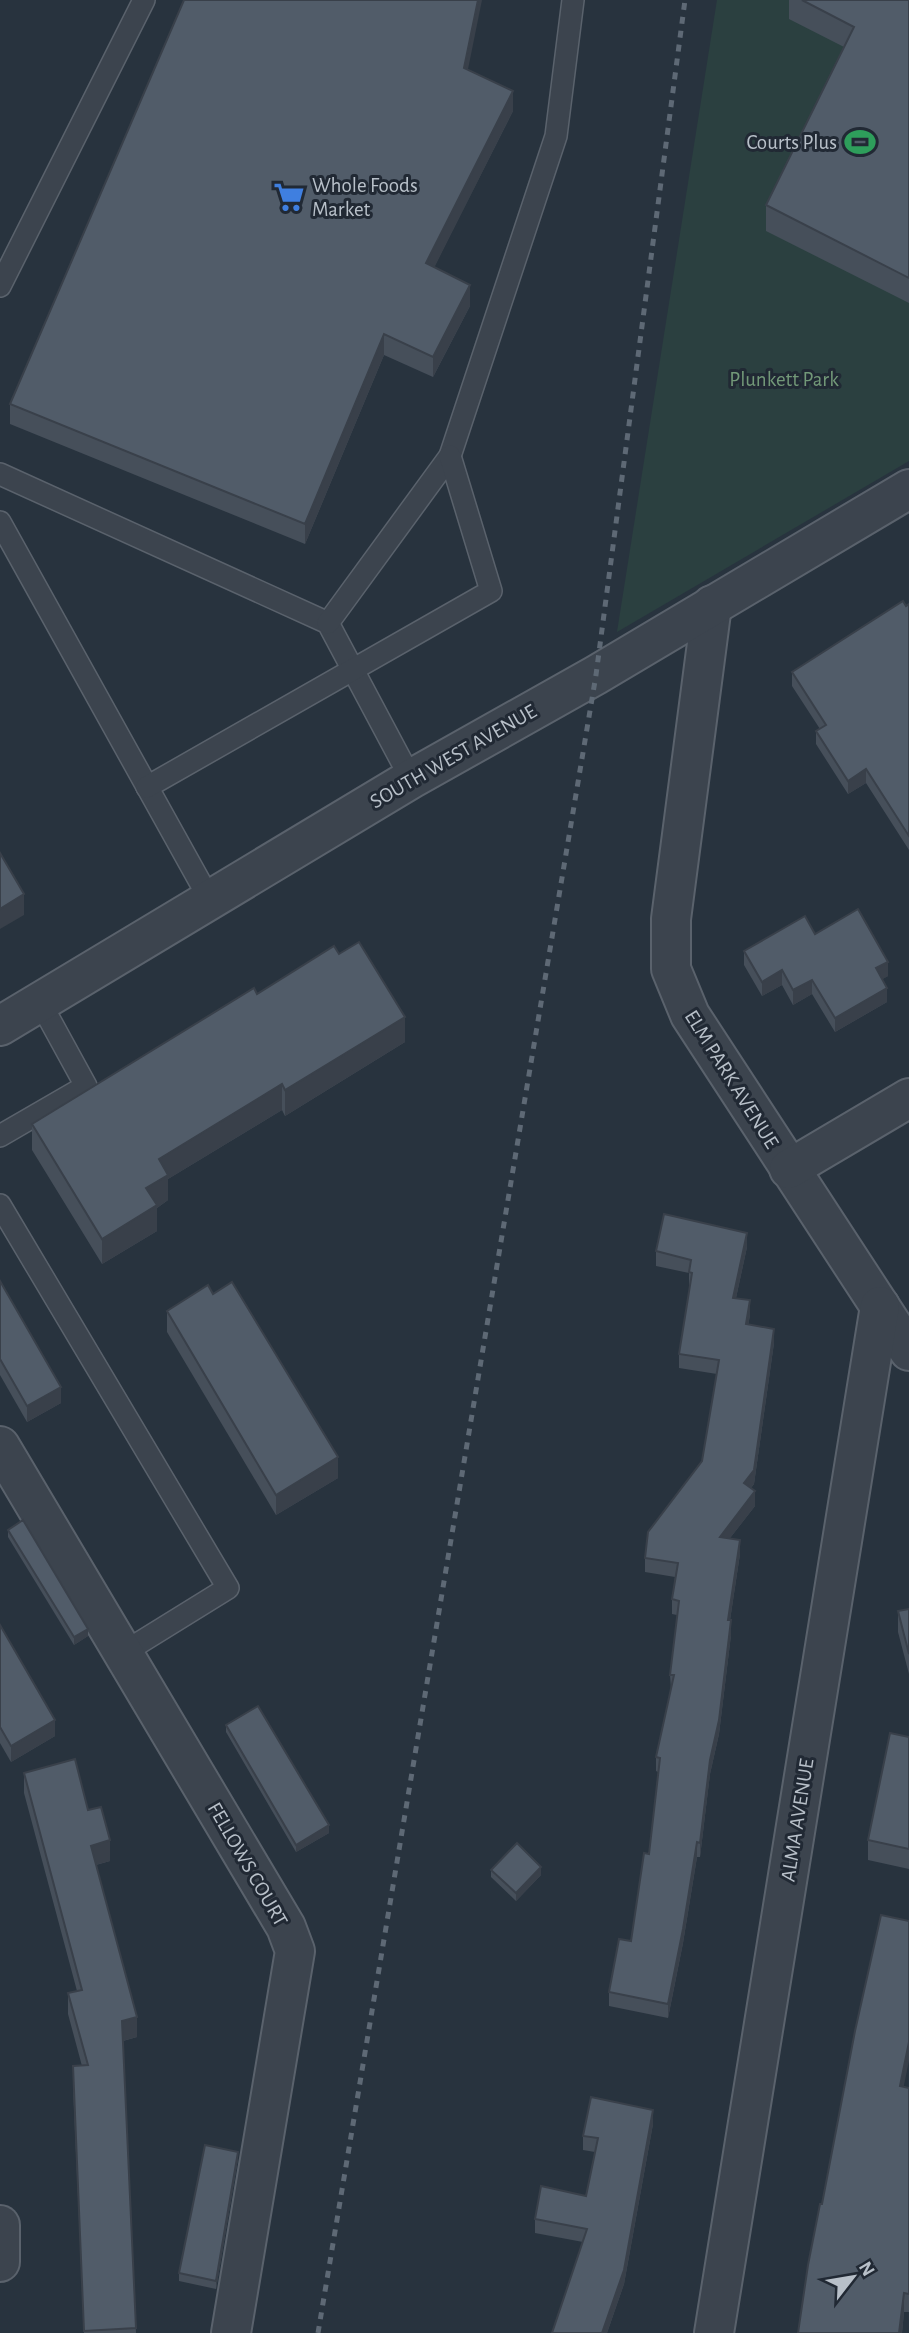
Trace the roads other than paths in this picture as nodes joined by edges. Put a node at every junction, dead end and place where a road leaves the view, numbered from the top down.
1 (144, 0) edge
2 (573, 0) edge
3 (0, 286) edge
4 (450, 456) junction
5 (0, 474) edge
6 (909, 489) edge
7 (0, 522) edge
8 (712, 605) junction
9 (328, 623) junction
10 (353, 670) junction
11 (411, 779) junction
12 (147, 788) junction
13 (209, 900) junction
14 (40, 1002) junction
15 (0, 1027) edge
16 (909, 1098) edge
17 (0, 1136) edge
18 (789, 1169) junction
19 (0, 1205) edge
20 (880, 1306) junction
21 (909, 1351) edge
22 (0, 1446) edge
23 (123, 1653) junction
24 (0, 2225) edge
25 (0, 2262) edge
26 (231, 2333) edge
27 (714, 2333) edge

1 - 3 lane
2 - 4 lane
4 - 9 lane
4 - 10 lane
5 - 9 lane
6 - 8 street, SOUTH WEST AVENUE
7 - 12 lane
8 - 11 street, SOUTH WEST AVENUE
8 - 18 street, ELM PARK AVENUE
9 - 10 lane
10 - 11 lane
10 - 12 lane
11 - 13 street, SOUTH WEST AVENUE
12 - 13 lane
13 - 14 street, SOUTH WEST AVENUE
14 - 15 street, SOUTH WEST AVENUE
14 - 17 lane
16 - 18 street
18 - 20 street, ELM PARK AVENUE
19 - 23 lane
20 - 21 street, ELM PARK AVENUE
20 - 27 street, ALMA AVENUE
22 - 23 street, FELLOWS COURT
23 - 26 street, FELLOWS COURT
24 - 25 street

